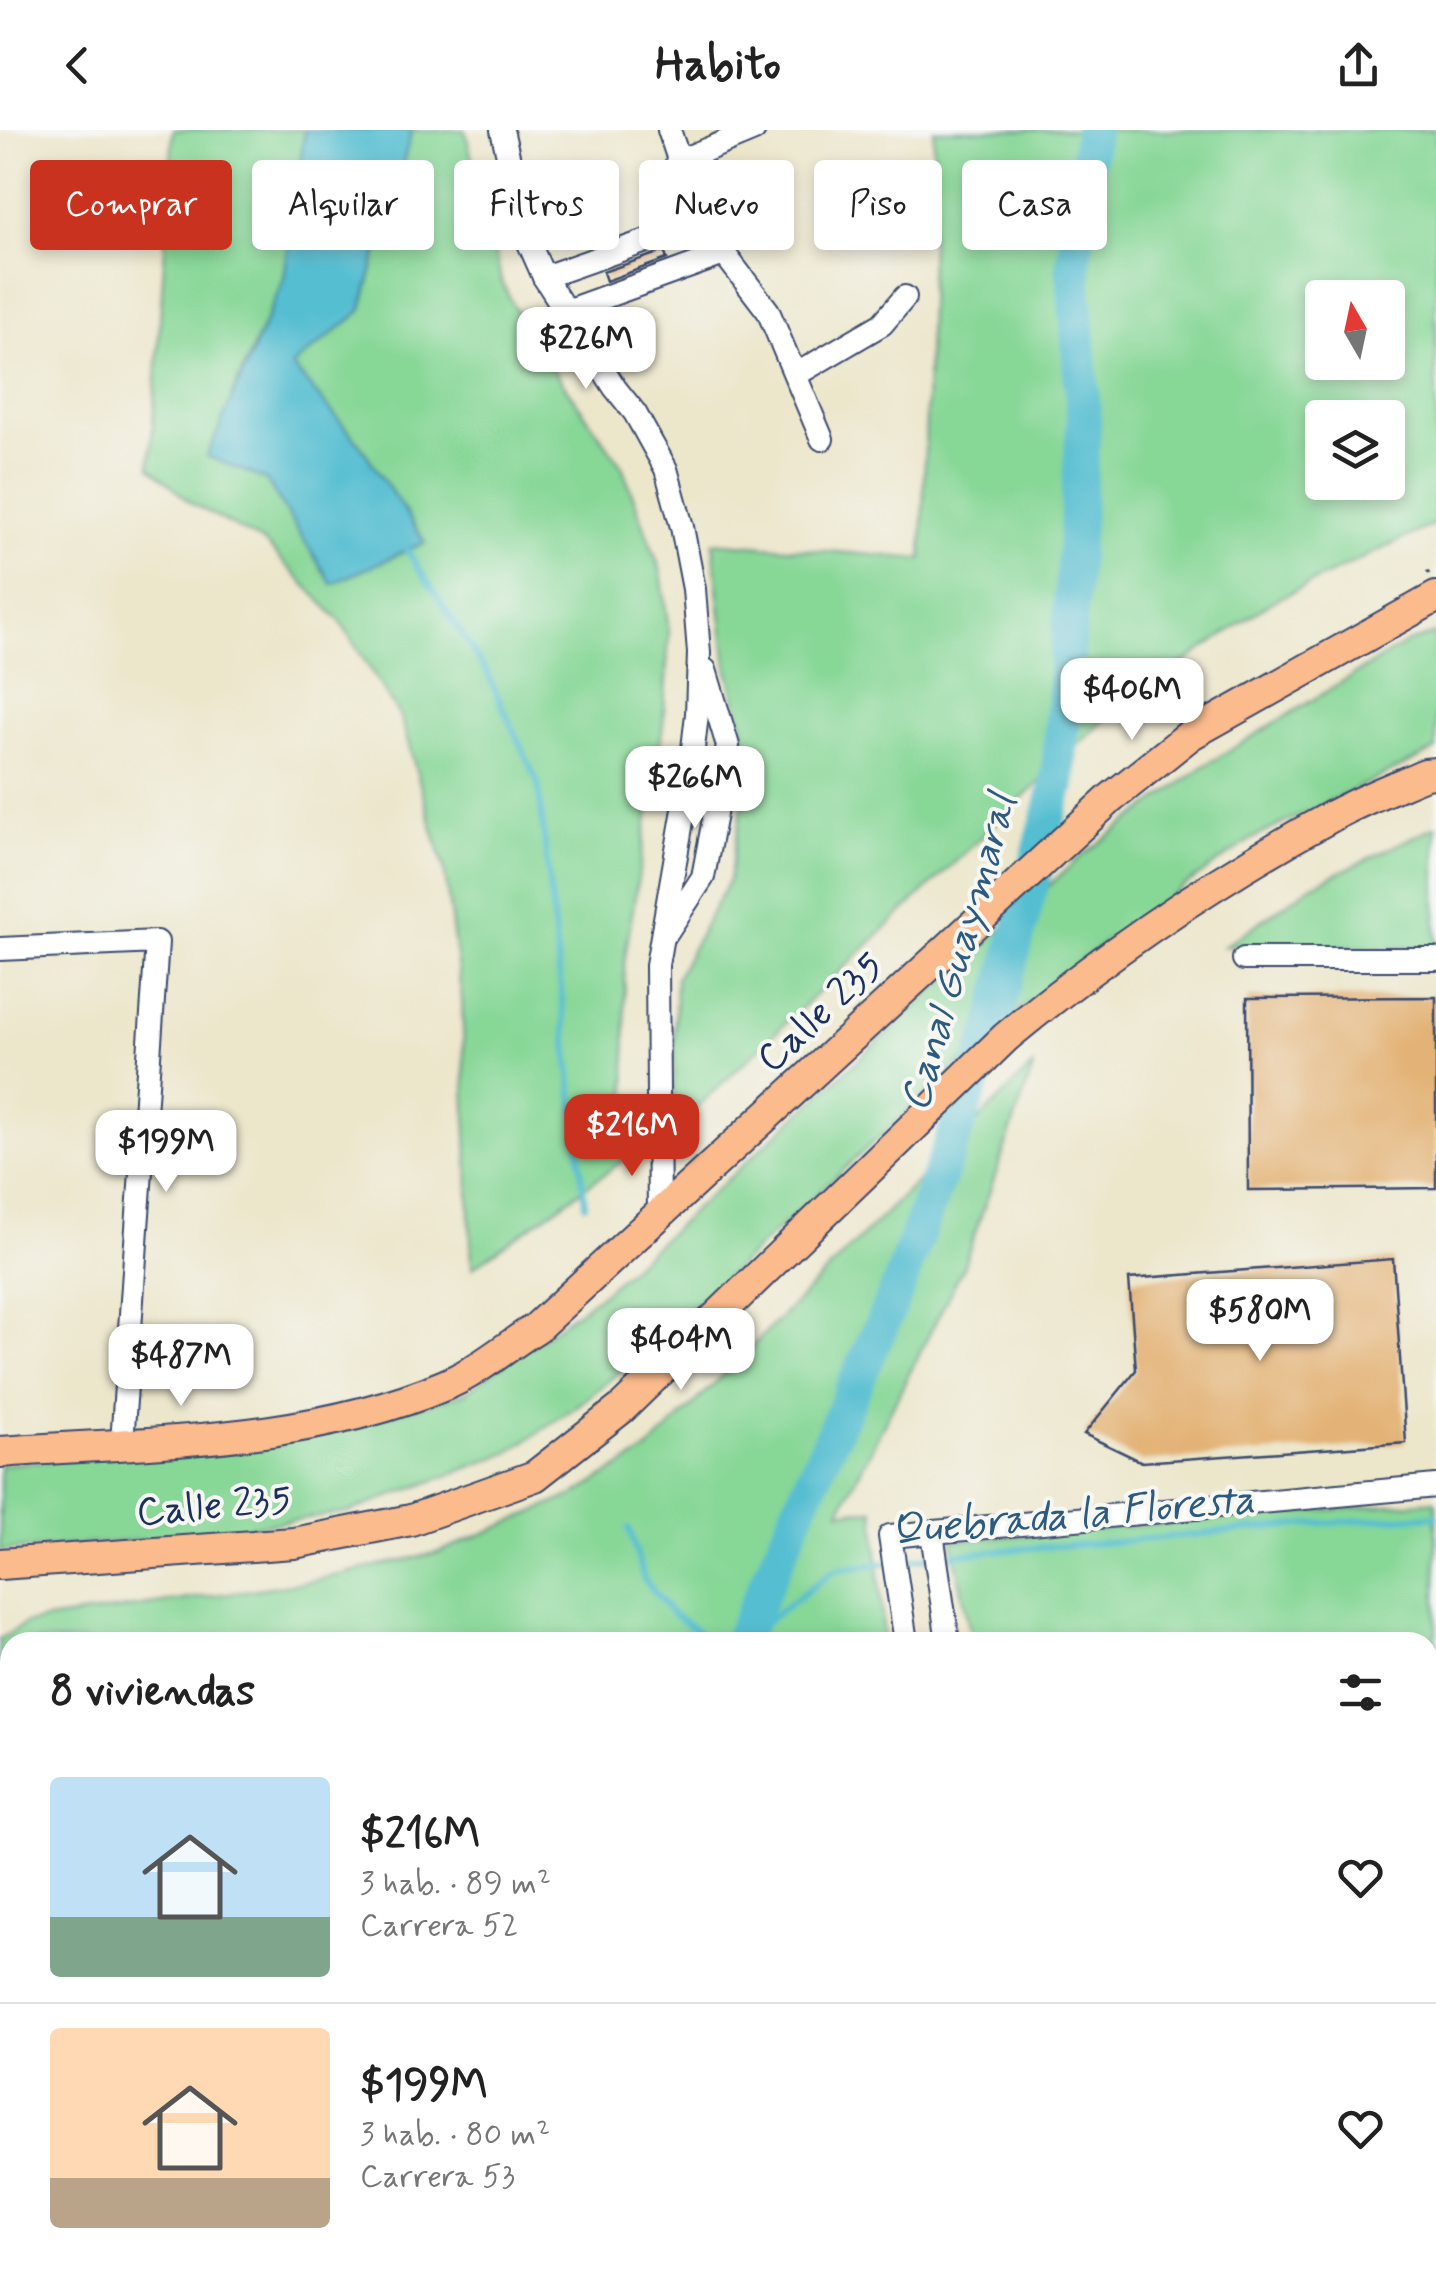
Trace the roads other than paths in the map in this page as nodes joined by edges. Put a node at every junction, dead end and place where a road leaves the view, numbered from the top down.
1 (502, 130) edge
2 (669, 130) edge
3 (754, 130) edge
4 (676, 160) edge
5 (682, 160) edge
6 (639, 244) edge
7 (721, 250) edge
8 (724, 254) junction
9 (544, 277) junction
10 (904, 297) dead end
11 (566, 310) junction
12 (797, 374) junction
13 (822, 439) dead end
14 (1436, 597) edge
15 (1436, 610) edge
16 (1386, 624) junction
17 (699, 653) junction
18 (1432, 773) edge
19 (673, 872) junction
20 (703, 876) junction
21 (661, 940) junction
22 (0, 949) edge
23 (1244, 959) dead end
24 (1436, 959) edge
25 (658, 1140) junction
26 (702, 1178) junction
27 (658, 1217) junction
28 (122, 1443) junction
29 (0, 1452) edge
30 (1436, 1486) edge
31 (932, 1533) junction
32 (0, 1564) edge
33 (904, 1632) edge
34 (947, 1632) edge

1 - 9 street
2 - 4 street
3 - 5 street
6 - 9 street
7 - 8 street
8 - 11 street
8 - 12 street
9 - 11 street
10 - 12 street
11 - 17 street
12 - 13 street
14 - 16 main road, Calle 235
15 - 16 main road
16 - 26 main road, Calle 235
17 - 19 street
17 - 20 street
18 - 32 main road, Calle 235
19 - 20 street
19 - 21 street
20 - 21 street
21 - 25 street
22 - 28 street
23 - 24 street
25 - 26 street
25 - 27 street
26 - 27 main road, Calle 235
27 - 28 main road, Calle 235
28 - 29 main road, Calle 235
30 - 31 street
31 - 33 street
31 - 34 street

